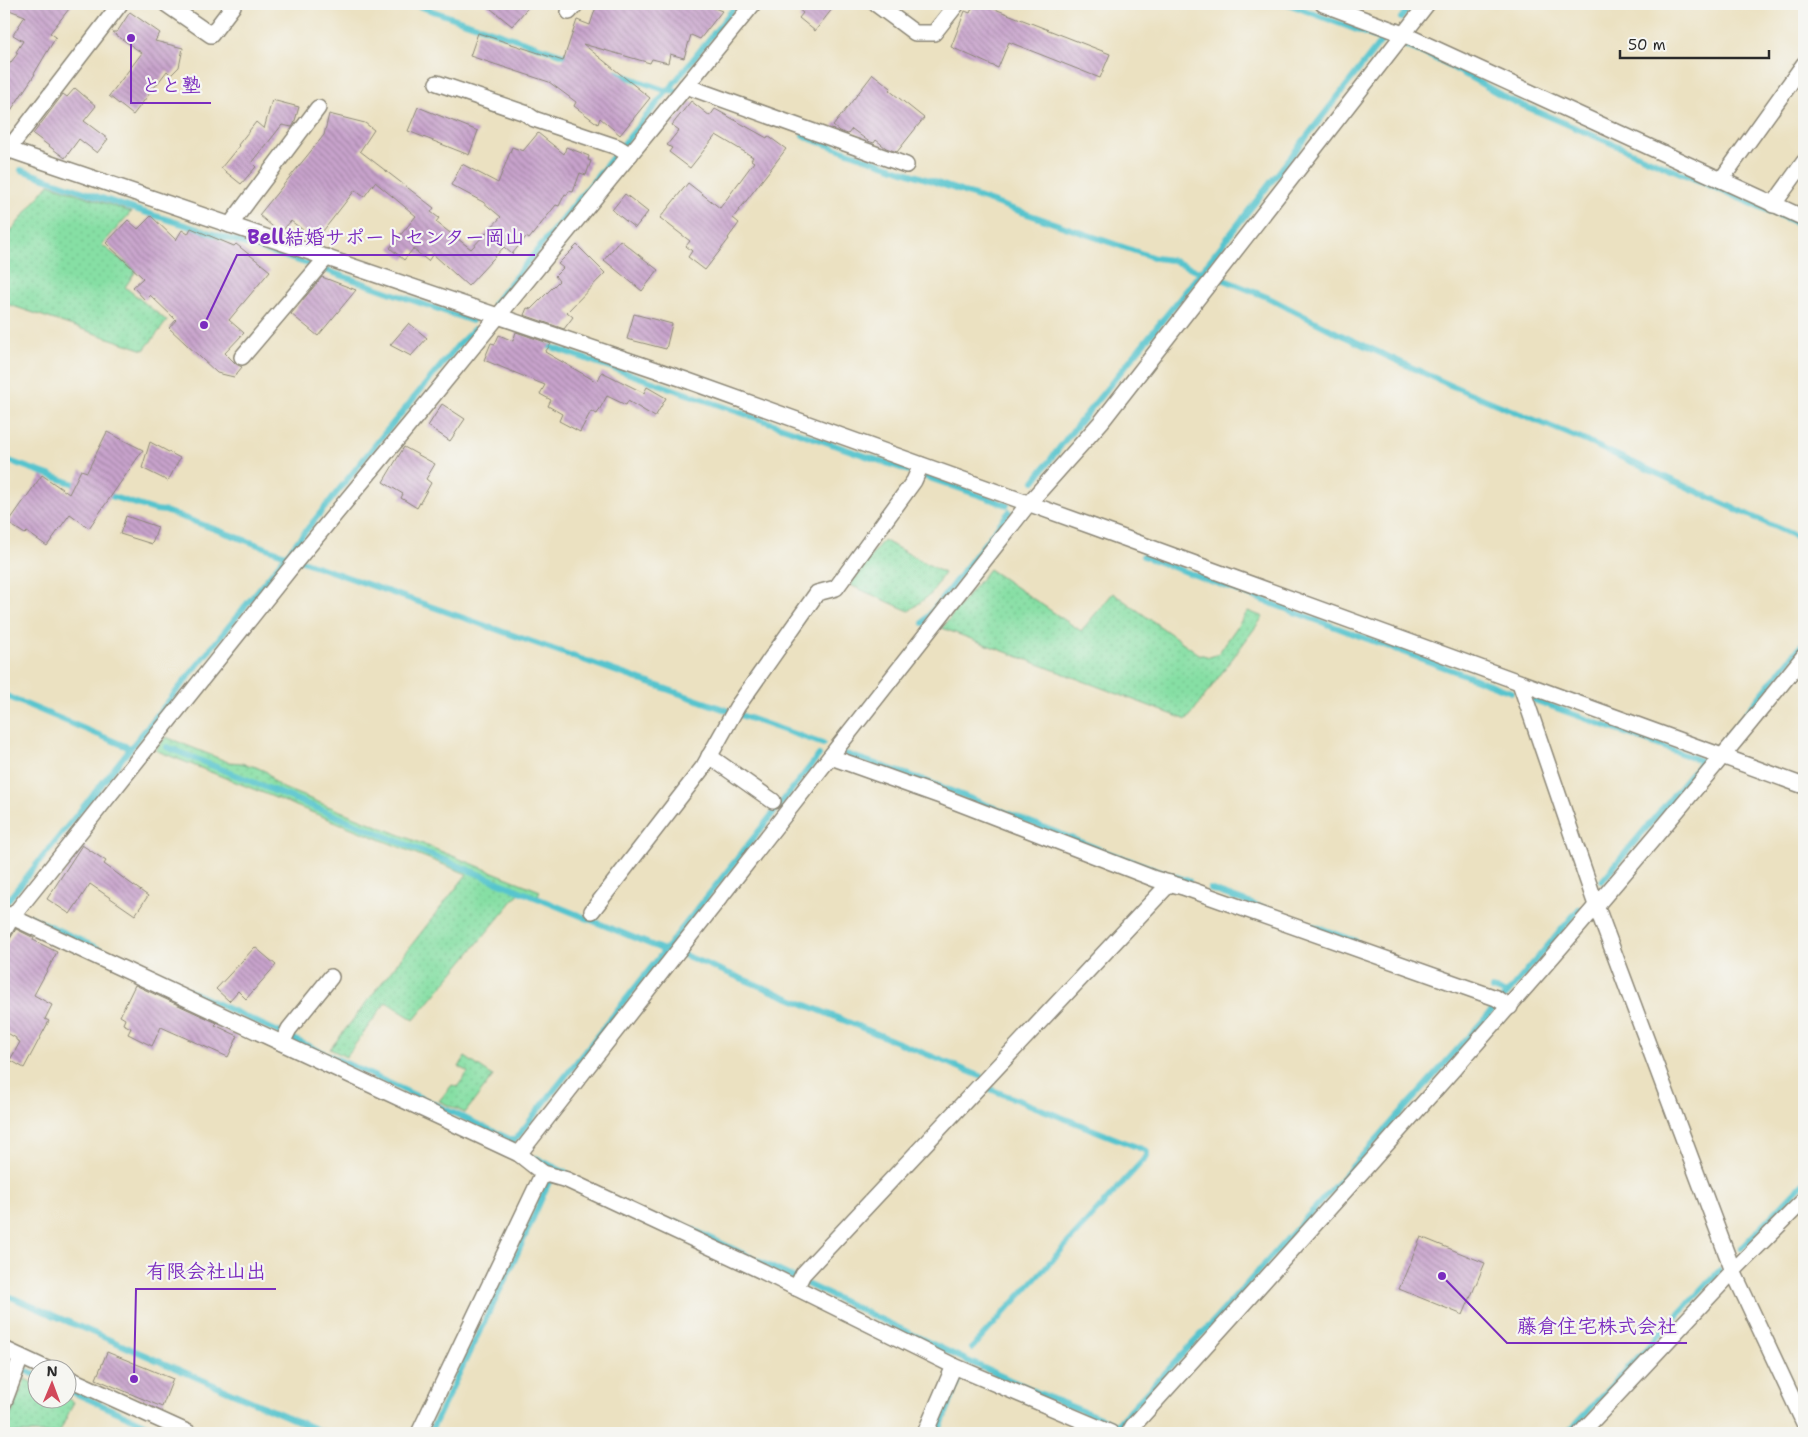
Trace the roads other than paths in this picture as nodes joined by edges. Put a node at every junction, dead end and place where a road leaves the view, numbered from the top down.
1 (120, 4) edge
2 (166, 4) edge
3 (753, 4) edge
4 (876, 4) edge
5 (957, 4) edge
6 (1323, 4) edge
7 (1427, 4) edge
8 (233, 6) dead end
9 (1403, 34) junction
10 (1804, 64) edge
11 (437, 83) dead end
12 (682, 90) junction
13 (318, 108) dead end
14 (5, 151) edge
15 (623, 151) junction
16 (1804, 162) edge
17 (906, 165) dead end
18 (1721, 180) junction
19 (1774, 205) junction
20 (1804, 218) edge
21 (230, 225) junction
22 (321, 264) junction
23 (498, 316) junction
24 (242, 357) dead end
25 (918, 472) junction
26 (1029, 503) junction
27 (1804, 656) edge
28 (1520, 683) junction
29 (709, 756) junction
30 (831, 757) junction
31 (1723, 757) junction
32 (1804, 786) edge
33 (772, 801) dead end
34 (1170, 883) junction
35 (1596, 905) junction
36 (592, 910) dead end
37 (8, 915) edge
38 (4, 931) edge
39 (331, 977) dead end
40 (1504, 1003) junction
41 (285, 1037) junction
42 (519, 1154) junction
43 (549, 1174) junction
44 (1804, 1200) edge
45 (1733, 1271) junction
46 (799, 1282) junction
47 (4, 1349) edge
48 (18, 1364) junction
49 (28, 1366) edge
50 (961, 1369) junction
51 (78, 1383) edge
52 (4, 1402) edge
53 (1804, 1424) edge
54 (1131, 1430) edge
55 (189, 1433) edge
56 (419, 1433) edge
57 (925, 1433) edge
58 (1109, 1433) edge
59 (1581, 1433) edge

1 - 14 street
2 - 8 street
3 - 12 street
4 - 5 street
6 - 9 street
7 - 9 street
9 - 18 street
9 - 26 street
10 - 18 street
11 - 15 street
12 - 15 street
12 - 17 street
13 - 21 street
14 - 21 street
15 - 23 street
16 - 19 street
18 - 19 street
19 - 20 street
21 - 22 street
22 - 23 street
22 - 24 street
23 - 25 street
23 - 37 street
25 - 26 street
25 - 29 street
26 - 28 street
26 - 30 street
27 - 31 street
28 - 31 street
28 - 35 street
29 - 33 street
29 - 36 street
30 - 34 street
30 - 42 street
31 - 32 street
31 - 35 street
34 - 40 street
34 - 46 street
35 - 40 street
35 - 45 street
37 - 38 street
37 - 41 street
39 - 41 street
40 - 54 street
41 - 42 street
42 - 43 street
43 - 46 street
43 - 56 street
44 - 45 street
45 - 53 street
45 - 59 street
46 - 50 street
47 - 48 street
48 - 49 street
48 - 52 street
50 - 57 street
50 - 58 street
51 - 55 street

